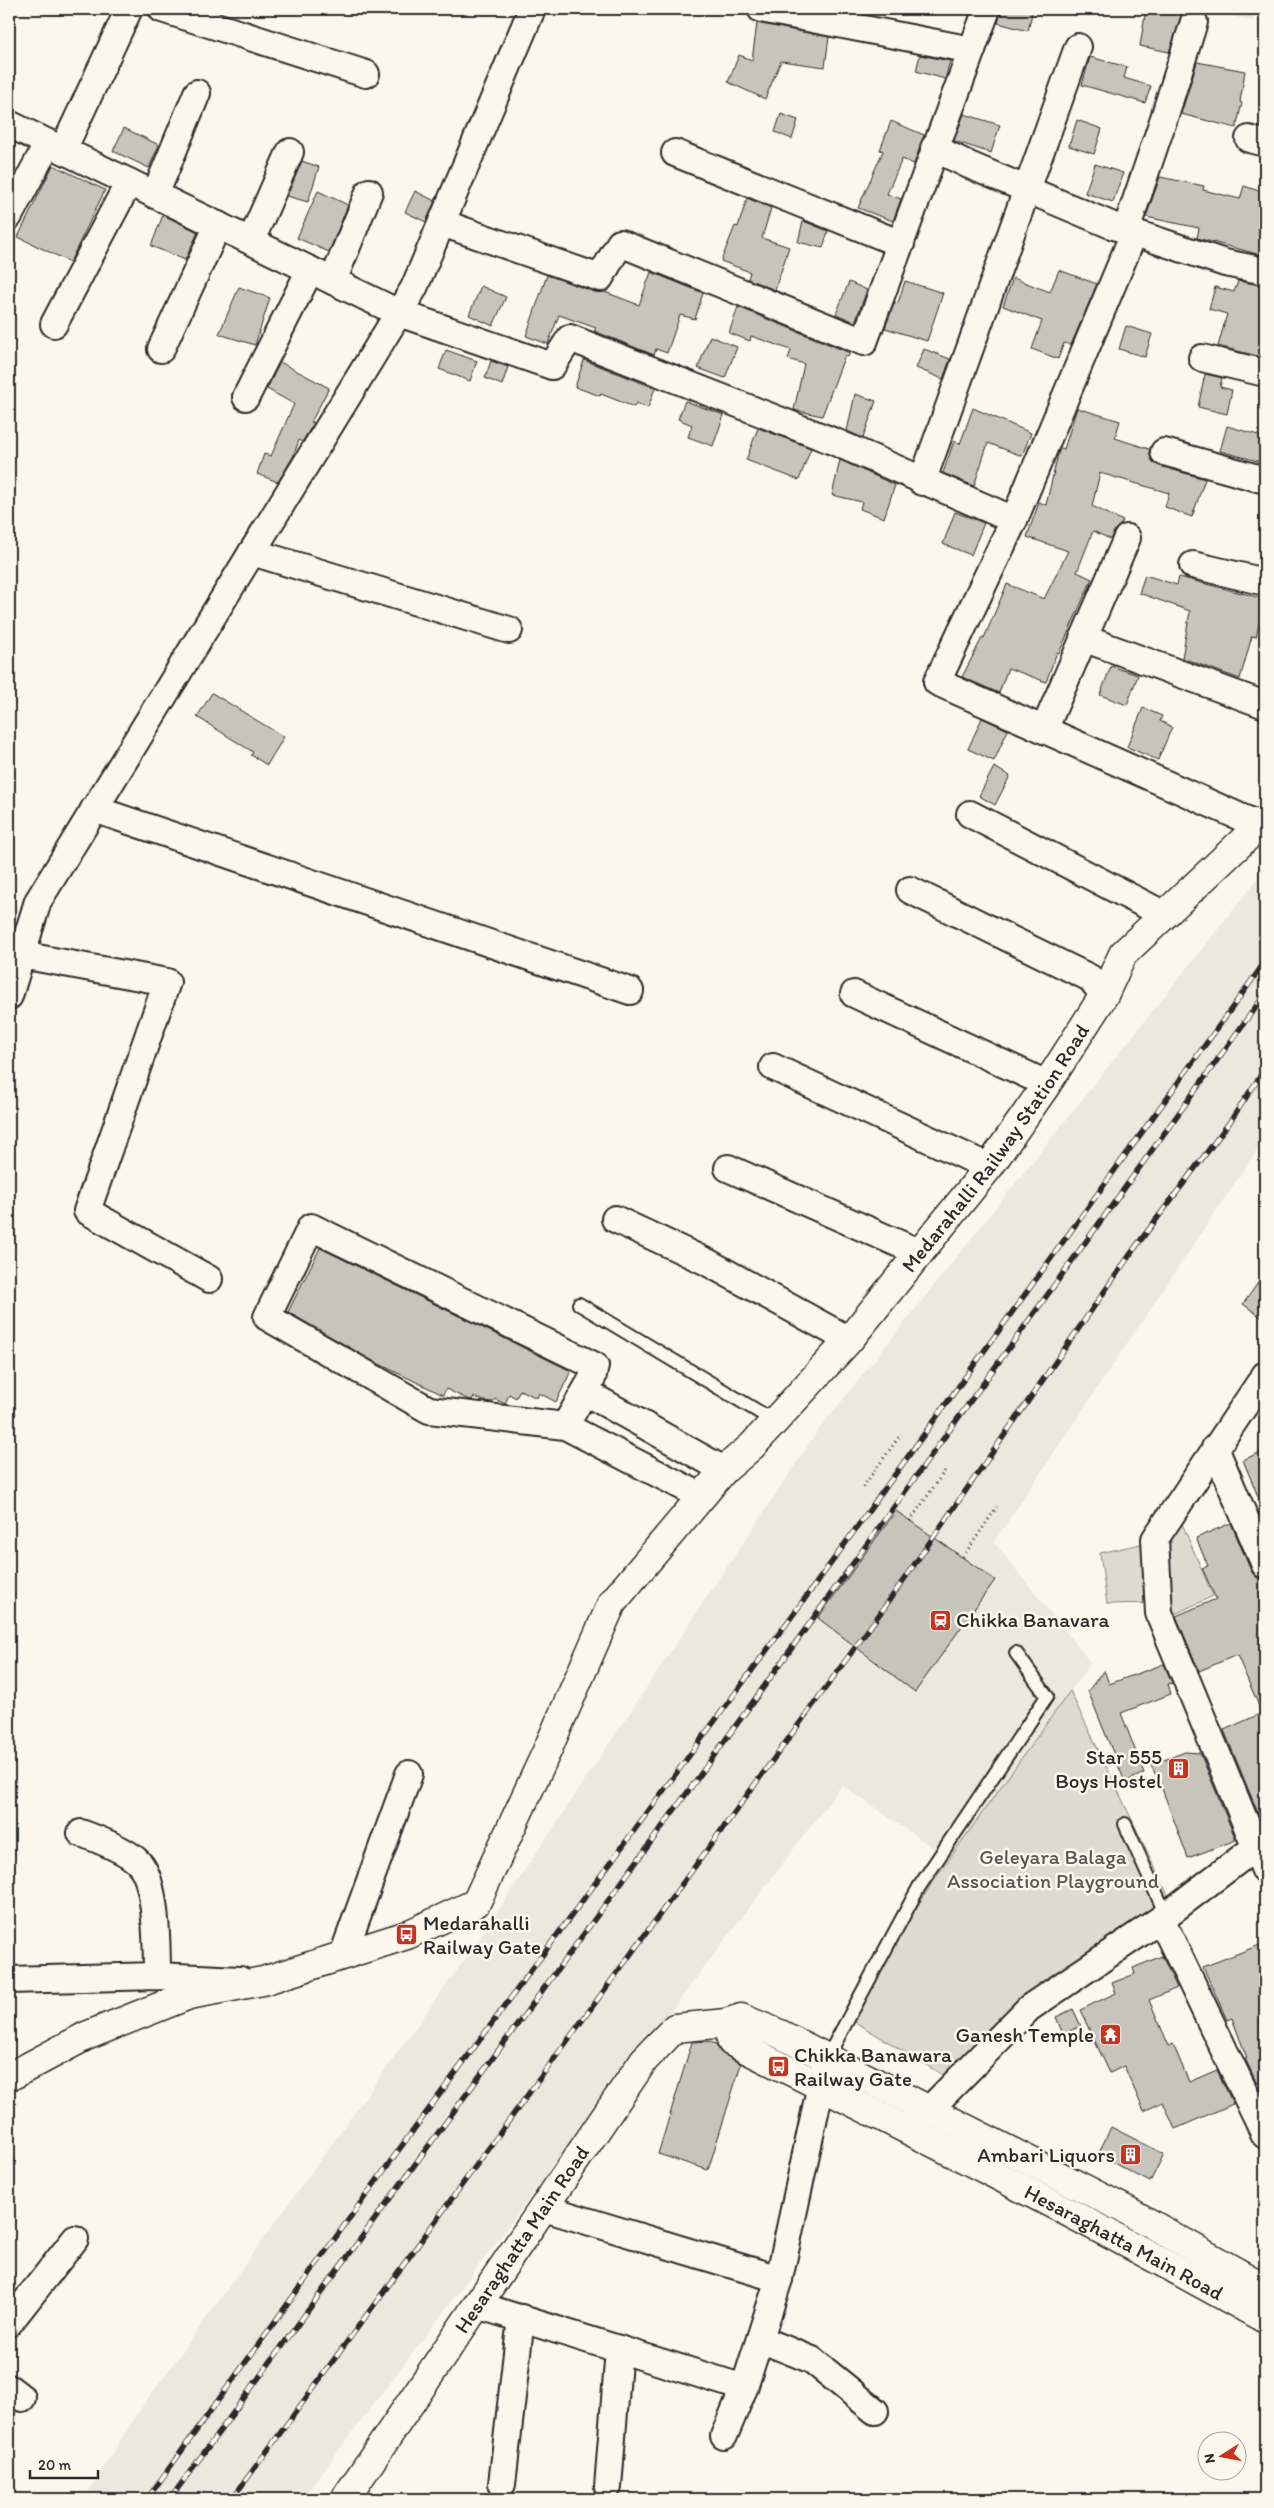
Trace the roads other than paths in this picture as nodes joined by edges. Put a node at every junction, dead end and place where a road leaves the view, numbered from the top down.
1 (129, 9) edge
2 (162, 9) edge
3 (532, 9) edge
4 (761, 9) edge
5 (987, 9) edge
6 (1194, 22) dead end
7 (1078, 47) dead end
8 (972, 50) junction
9 (366, 74) dead end
10 (197, 93) dead end
11 (9, 124) edge
12 (55, 147) junction
13 (934, 148) junction
14 (290, 152) dead end
15 (674, 154) dead end
16 (129, 182) junction
17 (1027, 189) junction
18 (369, 192) dead end
19 (155, 195) junction
20 (9, 216) edge
21 (442, 223) junction
22 (218, 225) junction
23 (1130, 231) junction
24 (251, 241) junction
25 (901, 244) junction
26 (1265, 271) edge
27 (321, 275) junction
28 (399, 313) junction
29 (54, 324) dead end
30 (161, 349) dead end
31 (1202, 358) dead end
32 (1265, 373) edge
33 (246, 397) dead end
34 (1164, 452) dead end
35 (1265, 480) edge
36 (922, 482) junction
37 (1014, 520) junction
38 (1127, 538) dead end
39 (252, 552) junction
40 (1193, 565) dead end
41 (1265, 582) edge
42 (509, 630) dead end
43 (1083, 638) junction
44 (1265, 705) edge
45 (1044, 730) junction
46 (94, 809) junction
47 (970, 814) dead end
48 (1264, 825) edge
49 (910, 890) dead end
50 (1164, 915) junction
51 (21, 955) junction
52 (630, 991) dead end
53 (854, 994) dead end
54 (1104, 995) junction
55 (9, 996) edge
56 (773, 1067) dead end
57 (1047, 1084) junction
58 (989, 1167) junction
59 (728, 1168) dead end
60 (615, 1219) dead end
61 (920, 1253) junction
62 (209, 1278) dead end
63 (579, 1304) dead end
64 (849, 1340) junction
65 (1265, 1375) edge
66 (585, 1392) junction
67 (774, 1421) junction
68 (565, 1426) junction
69 (1215, 1448) junction
70 (724, 1470) junction
71 (701, 1496) junction
72 (1265, 1565) edge
73 (1016, 1654) dead end
74 (409, 1774) dead end
75 (1125, 1824) dead end
76 (81, 1833) dead end
77 (1262, 1852) edge
78 (1164, 1917) junction
79 (343, 1955) junction
80 (157, 1976) junction
81 (9, 1980) edge
82 (263, 1981) junction
83 (726, 2023) junction
84 (827, 2058) junction
85 (9, 2077) edge
86 (820, 2086) junction
87 (927, 2110) junction
88 (909, 2130) junction
89 (1265, 2135) edge
90 (544, 2208) junction
91 (75, 2239) dead end
92 (779, 2279) junction
93 (1265, 2288) edge
94 (477, 2305) junction
95 (521, 2318) junction
96 (1265, 2319) edge
97 (9, 2324) edge
98 (760, 2338) junction
99 (619, 2349) junction
100 (744, 2388) junction
101 (875, 2411) dead end
102 (724, 2436) dead end
103 (502, 2484) dead end
104 (608, 2487) dead end
105 (345, 2499) edge

1 - 12 street
2 - 9 street
3 - 21 street
4 - 8 street
5 - 8 street
6 - 23 street
7 - 17 street
8 - 13 street
10 - 19 street
11 - 12 street
12 - 16 street
12 - 20 street
13 - 17 street
13 - 25 street
14 - 24 street
15 - 25 street
16 - 19 street
16 - 29 street
17 - 23 street
17 - 36 street
18 - 27 street
19 - 22 street
21 - 25 street
21 - 28 street
22 - 24 street
22 - 30 street
23 - 26 street
23 - 37 street
24 - 27 street
27 - 28 street
27 - 33 street
28 - 36 street
28 - 39 street
31 - 32 street
34 - 35 street
36 - 37 street
37 - 45 street
38 - 43 street
39 - 42 street
39 - 46 street
40 - 41 street
43 - 44 street
43 - 45 street
45 - 48 street
46 - 51 street
46 - 52 street
47 - 50 street
48 - 50 street, Medarahalli Railway Station Road
49 - 54 street
50 - 54 street, Medarahalli Railway Station Road
51 - 55 street
51 - 62 street
53 - 57 street
54 - 57 street, Medarahalli Railway Station Road
56 - 58 street
57 - 58 street, Medarahalli Railway Station Road
58 - 61 street, Medarahalli Railway Station Road
59 - 61 street
60 - 64 street
61 - 64 street, Medarahalli Railway Station Road
63 - 67 lane
64 - 67 street, Medarahalli Railway Station Road
65 - 69 street
66 - 68 street
66 - 68 street
66 - 70 street
67 - 70 street, Medarahalli Railway Station Road
68 - 71 street
69 - 72 street
69 - 77 street
70 - 71 street, Medarahalli Railway Station Road
71 - 79 street, Medarahalli Railway Station Road
73 - 84 lane
74 - 79 street
75 - 78 lane
76 - 80 street
77 - 78 street
78 - 87 street
78 - 89 street
79 - 82 street, Medarahalli Railway Station Road
80 - 81 street
80 - 82 street
82 - 85 street, Medarahalli Railway Station Road
83 - 84 street, Hesaraghatta Main Road
83 - 86 street, Hesaraghatta Main Road
83 - 90 street, Hesaraghatta Main Road
84 - 86 street
84 - 87 street, Hesaraghatta Main Road
86 - 88 street, Hesaraghatta Main Road
86 - 92 street
87 - 88 street
87 - 93 street, Hesaraghatta Main Road
88 - 96 street, Hesaraghatta Main Road
90 - 92 street
90 - 94 street, Hesaraghatta Main Road
91 - 97 street
92 - 98 street
94 - 95 street
94 - 105 street, Hesaraghatta Main Road
95 - 99 street
95 - 103 street
98 - 100 street
98 - 101 street
99 - 100 street
99 - 104 street
100 - 102 street

